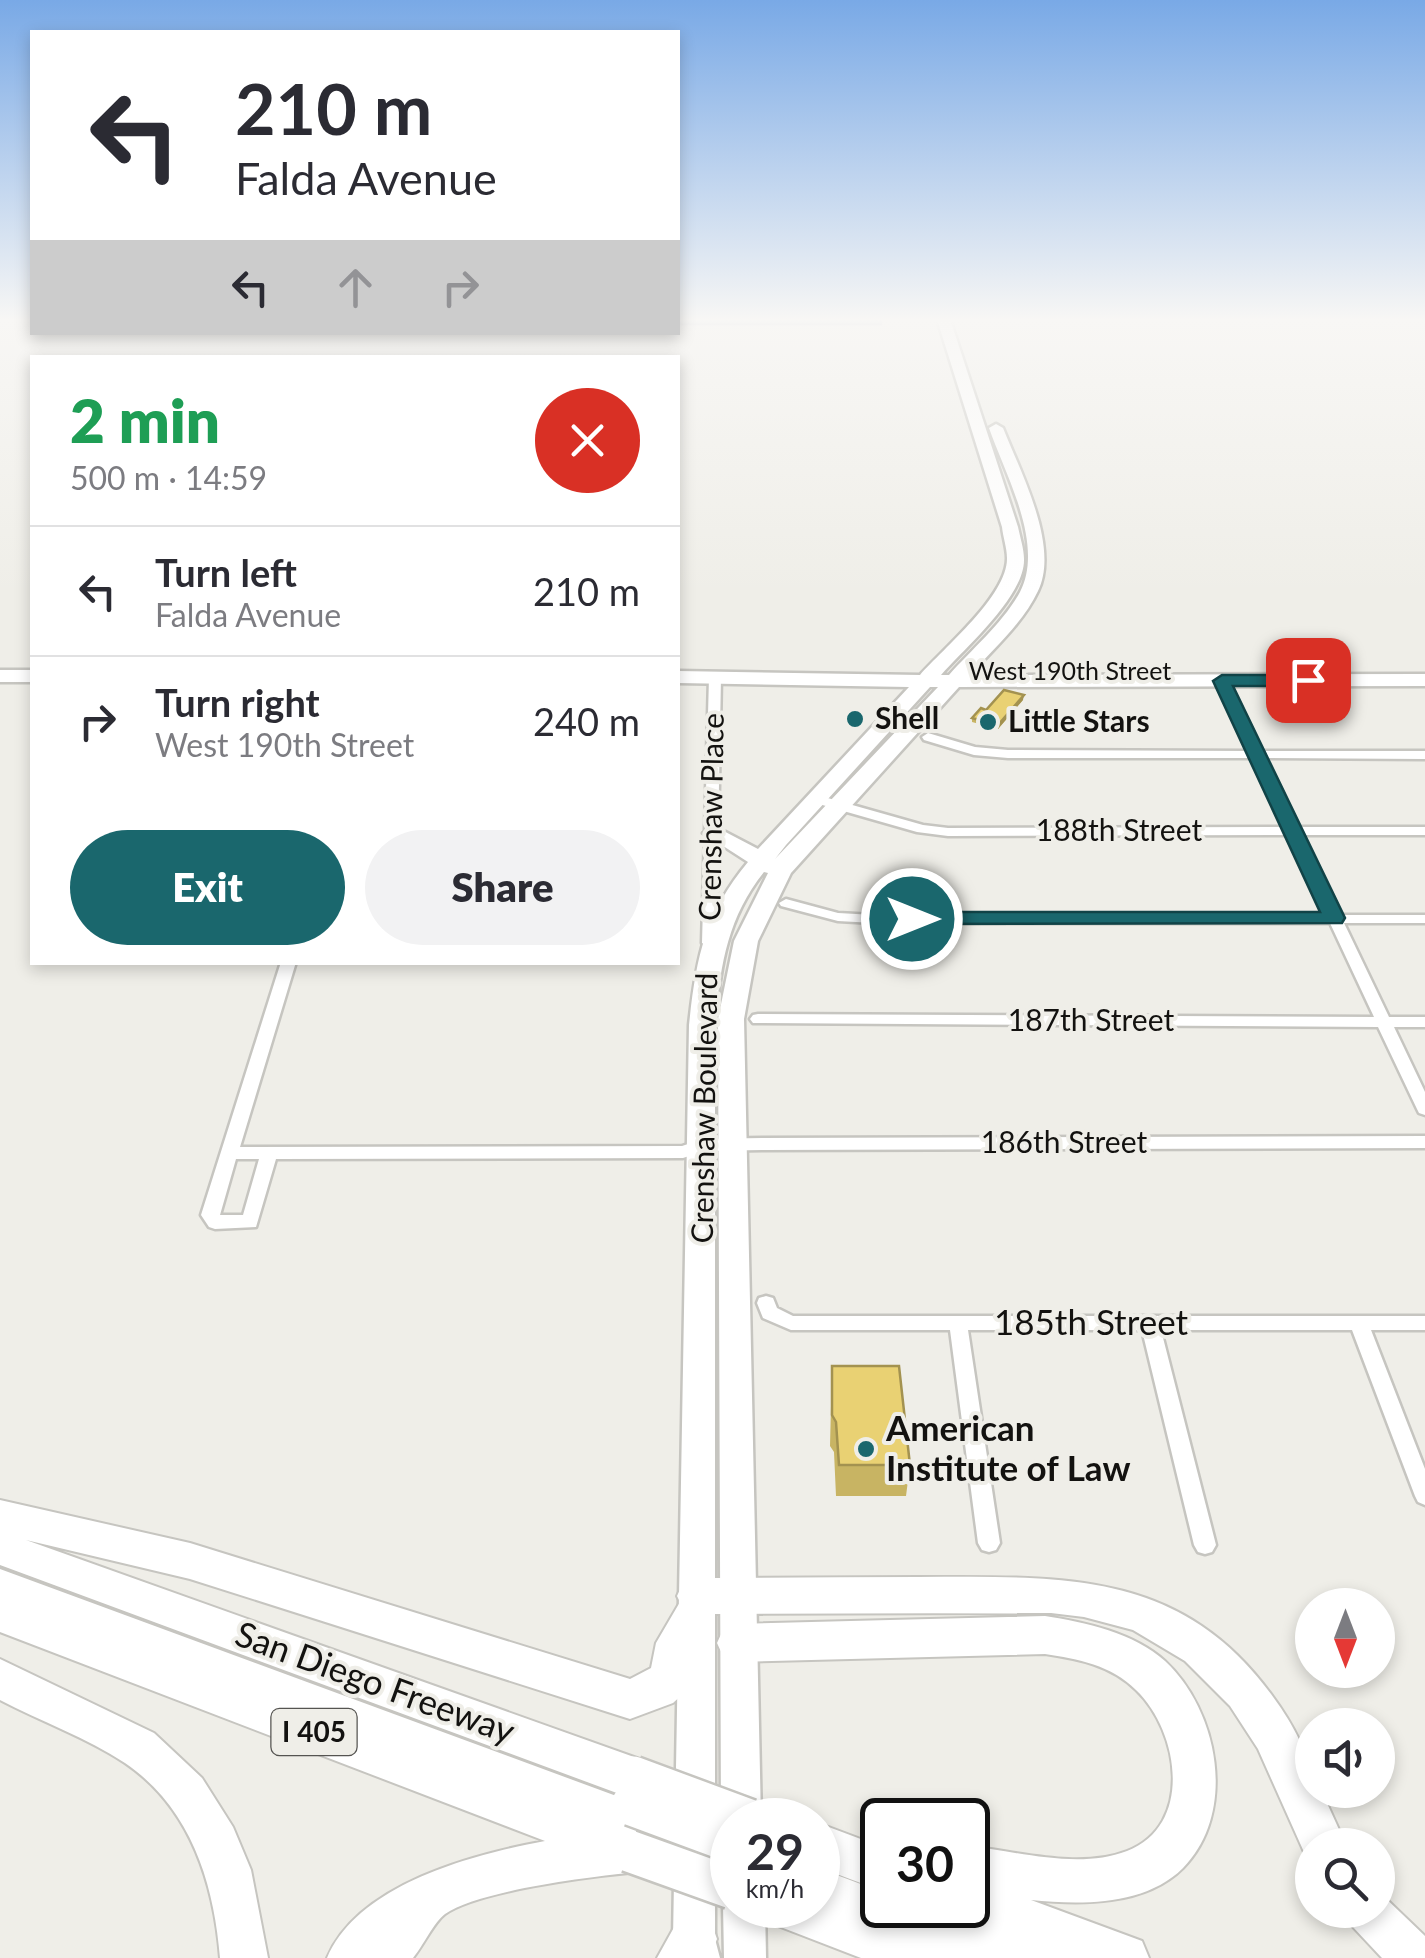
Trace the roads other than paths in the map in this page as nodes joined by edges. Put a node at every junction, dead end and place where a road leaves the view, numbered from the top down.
1 (972, 410) edge
2 (991, 411) dead end
3 (988, 431) junction
4 (1010, 527) junction
5 (1030, 527) junction
6 (987, 644) junction
7 (1016, 670) junction
8 (1425, 670) edge
9 (0, 676) edge
10 (30, 676) edge
11 (944, 676) junction
12 (680, 677) edge
13 (715, 677) junction
14 (1425, 680) edge
15 (1222, 681) junction
16 (928, 737) dead end
17 (1425, 755) edge
18 (1256, 756) junction
19 (817, 799) junction
20 (841, 806) junction
21 (1292, 831) junction
22 (1425, 831) edge
23 (714, 834) junction
24 (770, 866) junction
25 (786, 903) dead end
26 (1334, 918) junction
27 (1425, 919) edge
28 (709, 956) junction
29 (288, 965) edge
30 (758, 1019) dead end
31 (1383, 1022) junction
32 (1425, 1022) edge
33 (1425, 1109) edge
34 (1425, 1142) edge
35 (718, 1145) junction
36 (230, 1153) junction
37 (269, 1153) junction
38 (766, 1303) dead end
39 (958, 1323) junction
40 (1150, 1323) junction
41 (1359, 1324) junction
42 (1425, 1324) edge
43 (1425, 1496) edge
44 (0, 1517) edge
45 (989, 1543) dead end
46 (1205, 1546) dead end
47 (0, 1548) edge
48 (0, 1587) edge
49 (710, 1600) junction
50 (0, 1613) edge
51 (737, 1642) junction
52 (0, 1679) edge
53 (741, 1798) edge
54 (632, 1814) junction
55 (710, 1818) edge
56 (1316, 1828) edge
57 (710, 1836) edge
58 (710, 1850) edge
59 (990, 1871) edge
60 (710, 1872) edge
61 (840, 1891) edge
62 (432, 1896) junction
63 (840, 1899) edge
64 (990, 1908) edge
65 (744, 1928) edge
66 (966, 1928) edge
67 (1385, 1928) edge
68 (692, 1952) edge
69 (244, 1958) edge
70 (351, 1958) edge
71 (384, 1958) edge
72 (745, 1958) edge
73 (924, 1958) edge
74 (998, 1958) edge
75 (1048, 1958) edge
76 (1125, 1958) edge
77 (1414, 1958) edge

1 - 3 main road, Crenshaw Boulevard
2 - 3 main road, Crenshaw Boulevard
3 - 4 main road, Crenshaw Boulevard
3 - 5 main road, Crenshaw Boulevard
4 - 5 main road
4 - 11 main road, Crenshaw Boulevard
5 - 6 main road, Crenshaw Boulevard
6 - 7 main road
6 - 11 main road, Crenshaw Boulevard
7 - 8 main road, West 190th Street
7 - 11 main road, West 190th Street
9 - 10 main road
11 - 13 main road, West 190th Street
11 - 15 main road, West 190th Street
11 - 19 main road, Crenshaw Boulevard
11 - 20 main road, Crenshaw Boulevard
12 - 13 main road, West 190th Street
13 - 23 street, Crenshaw Place
14 - 15 main road, West 190th Street
15 - 18 street
16 - 18 street
17 - 18 street
18 - 21 street
19 - 20 street, 188th Street
19 - 24 main road, Crenshaw Boulevard
20 - 21 street, 188th Street
20 - 24 main road, Crenshaw Boulevard
21 - 22 street, 188th Street
21 - 26 street
23 - 24 main road
23 - 28 street, Crenshaw Place
24 - 28 main road, Crenshaw Boulevard
24 - 35 main road, Crenshaw Boulevard
25 - 26 street
26 - 27 street
26 - 31 street
28 - 35 main road, Crenshaw Boulevard
29 - 36 street
30 - 31 street, 187th Street
31 - 32 street, 187th Street
31 - 33 street
34 - 35 street, 186th Street
35 - 37 street, 186th Street
35 - 49 main road, Crenshaw Boulevard
36 - 37 street, 186th Street
36 - 37 street
38 - 39 street, 185th Street
39 - 40 street, 185th Street
39 - 45 street
40 - 41 street, 185th Street
40 - 46 street
41 - 42 street, 185th Street
41 - 43 street
44 - 49 highway
47 - 54 highway, San Diego Freeway
48 - 54 highway
49 - 51 main road, Crenshaw Boulevard
49 - 56 highway
49 - 68 main road, Crenshaw Boulevard
50 - 54 highway, San Diego Freeway / I 405
51 - 53 main road, Crenshaw Boulevard
51 - 59 highway
52 - 69 highway
54 - 55 highway, San Diego Freeway / I 405, bridge
54 - 57 highway, bridge
54 - 58 highway
54 - 60 highway, San Diego Freeway / I 405, bridge
54 - 62 highway
61 - 74 highway
62 - 70 highway
62 - 71 highway
63 - 73 highway
64 - 76 highway
65 - 72 main road
66 - 75 highway
67 - 77 highway

